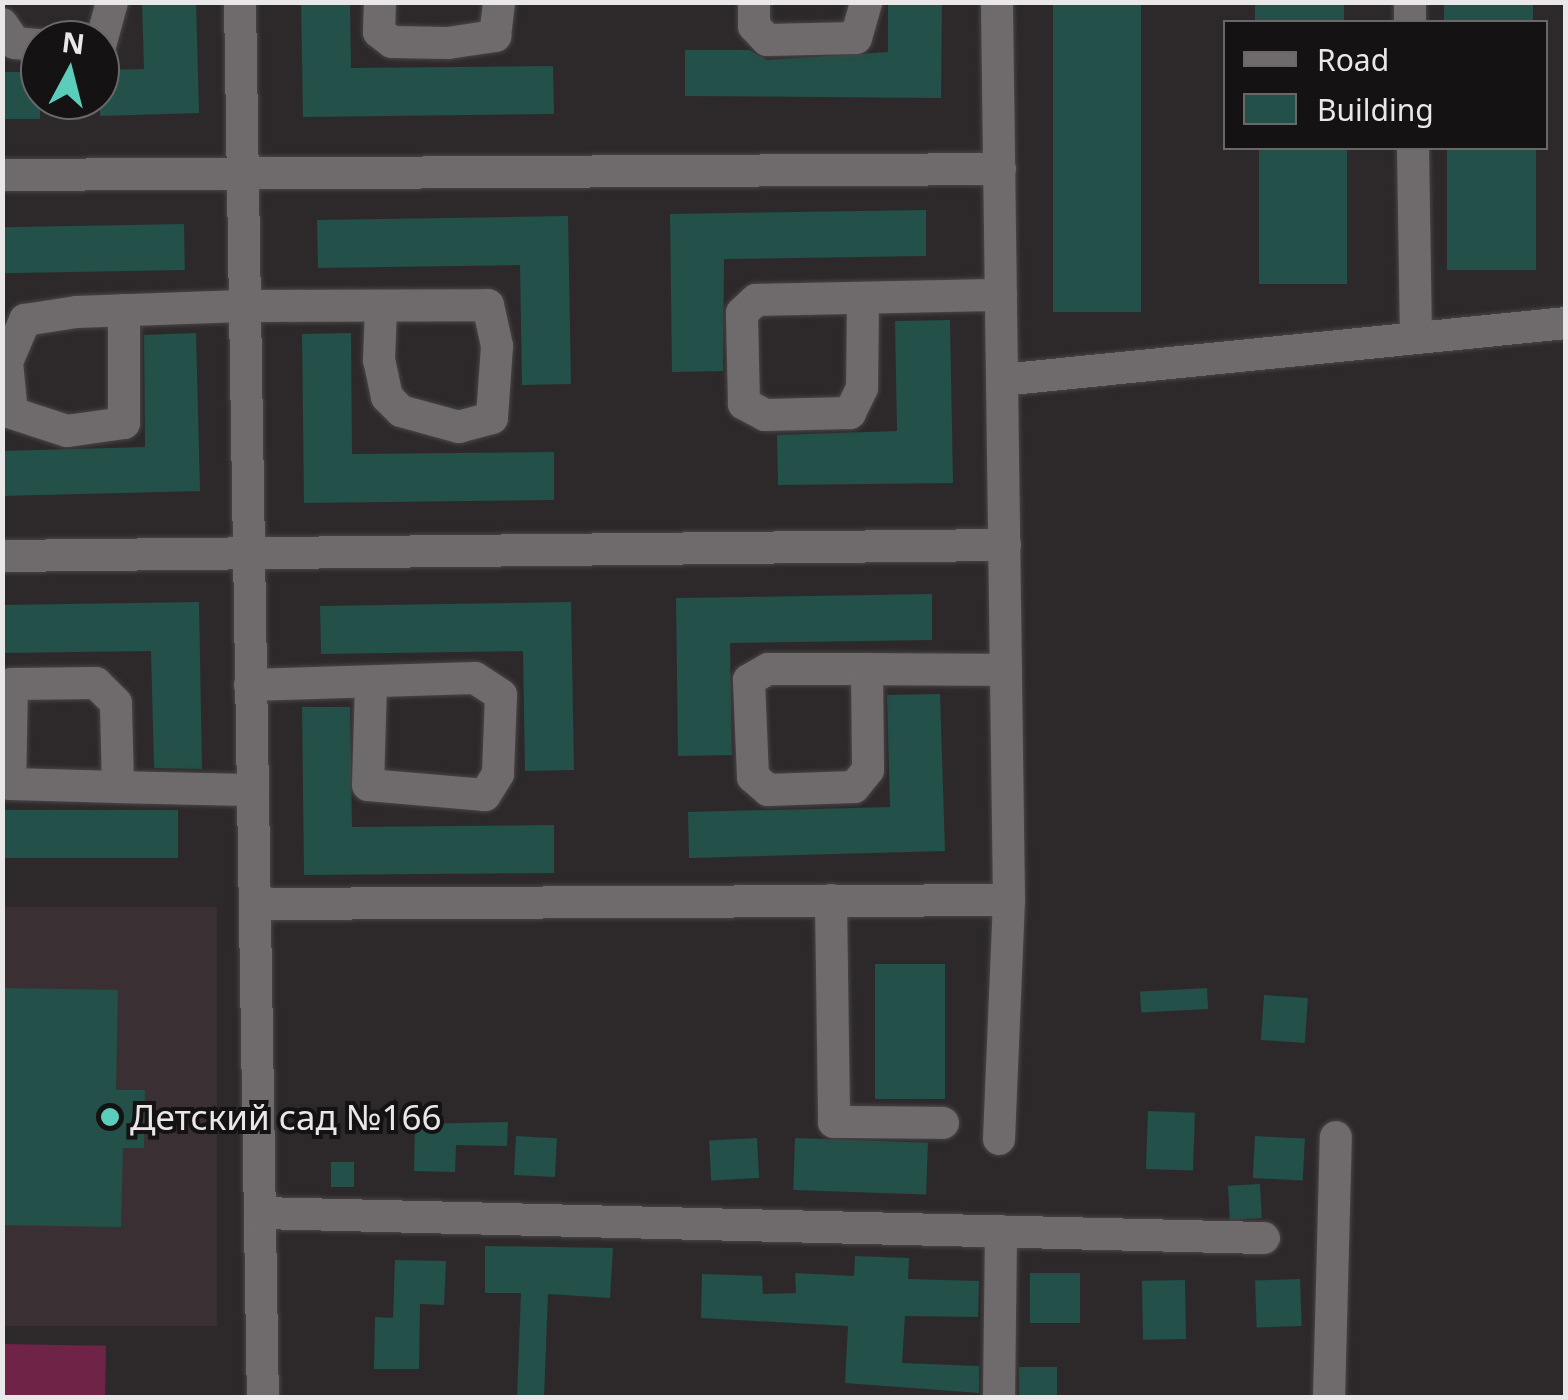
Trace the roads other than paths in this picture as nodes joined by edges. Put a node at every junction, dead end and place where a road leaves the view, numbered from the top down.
1 (240, 2) edge
2 (380, 2) edge
3 (500, 2) edge
4 (754, 2) edge
5 (866, 2) edge
6 (998, 2) edge
7 (2, 24) edge
8 (20, 43) edge
9 (1413, 150) edge
10 (1000, 169) junction
11 (243, 174) junction
12 (2, 175) edge
13 (1001, 295) junction
14 (863, 299) junction
15 (242, 306) junction
16 (381, 307) junction
17 (124, 310) junction
18 (1566, 323) edge
19 (1416, 338) junction
20 (1002, 380) junction
21 (1004, 544) junction
22 (245, 549) junction
23 (2, 556) edge
24 (867, 669) junction
25 (1006, 670) junction
26 (371, 682) junction
27 (250, 685) junction
28 (118, 787) dead end
29 (253, 790) junction
30 (831, 900) junction
31 (1010, 900) junction
32 (257, 904) junction
33 (942, 1124) dead end
34 (1336, 1137) dead end
35 (999, 1140) dead end
36 (261, 1213) junction
37 (1001, 1231) junction
38 (1264, 1238) dead end
39 (263, 1398) edge
40 (1000, 1398) edge
41 (1329, 1398) edge

1 - 11 street
2 - 3 street
4 - 5 street
6 - 10 street
7 - 8 street
9 - 19 street
10 - 11 street
10 - 13 street
11 - 12 street
11 - 15 street
13 - 14 street
13 - 20 street
14 - 14 street
15 - 16 street
15 - 17 street
15 - 22 street
16 - 16 street
17 - 17 street
18 - 19 street
19 - 20 street
20 - 21 street
21 - 22 street
21 - 25 street
22 - 23 street
22 - 27 street
24 - 24 street
24 - 25 street
25 - 31 street
26 - 26 street
26 - 27 street
27 - 29 street
28 - 29 street
29 - 32 street
30 - 31 street
30 - 32 street
30 - 33 street
31 - 35 street
32 - 36 street
34 - 41 street
36 - 37 street
36 - 39 street
37 - 38 street
37 - 40 street

